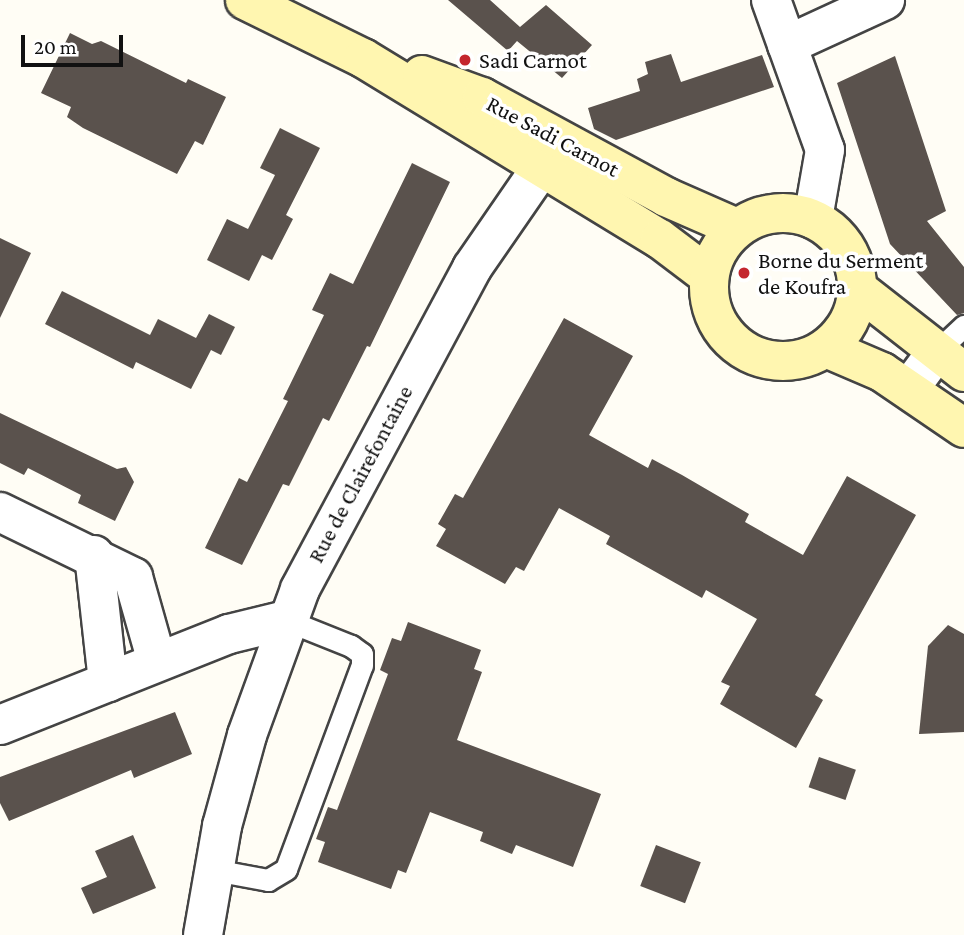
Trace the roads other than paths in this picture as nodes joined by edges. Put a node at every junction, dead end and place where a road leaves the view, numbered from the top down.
1 (245, 0) edge
2 (771, 0) edge
3 (885, 0) edge
4 (787, 45) junction
5 (363, 58) junction
6 (541, 168) junction
7 (666, 197) junction
8 (813, 219) junction
9 (737, 228) junction
10 (709, 276) junction
11 (859, 290) junction
12 (826, 348) junction
13 (955, 350) edge
14 (909, 389) junction
15 (964, 428) edge
16 (0, 512) edge
17 (94, 555) junction
18 (286, 620) junction
19 (157, 662) junction
20 (108, 682) junction
21 (0, 725) edge
22 (214, 870) junction
23 (203, 935) edge

1 - 5 main road, Rue Sadi Carnot
2 - 4 street
3 - 4 street
4 - 8 street
5 - 6 main road, Rue Sadi Carnot
5 - 7 main road, Rue Sadi Carnot
6 - 7 street
6 - 10 main road, Rue Sadi Carnot
6 - 18 street, Rue de Clairefontaine
7 - 9 main road, Rue Sadi Carnot
8 - 9 main road
8 - 11 main road
9 - 10 main road
10 - 12 main road
11 - 12 main road
11 - 13 main road
12 - 14 main road
13 - 14 street
14 - 15 main road
16 - 17 street
17 - 19 street
17 - 20 street
18 - 19 street
18 - 22 street, Rue de Clairefontaine
18 - 22 lane
19 - 20 street
20 - 21 street
22 - 23 street, Rue de Clairefontaine

